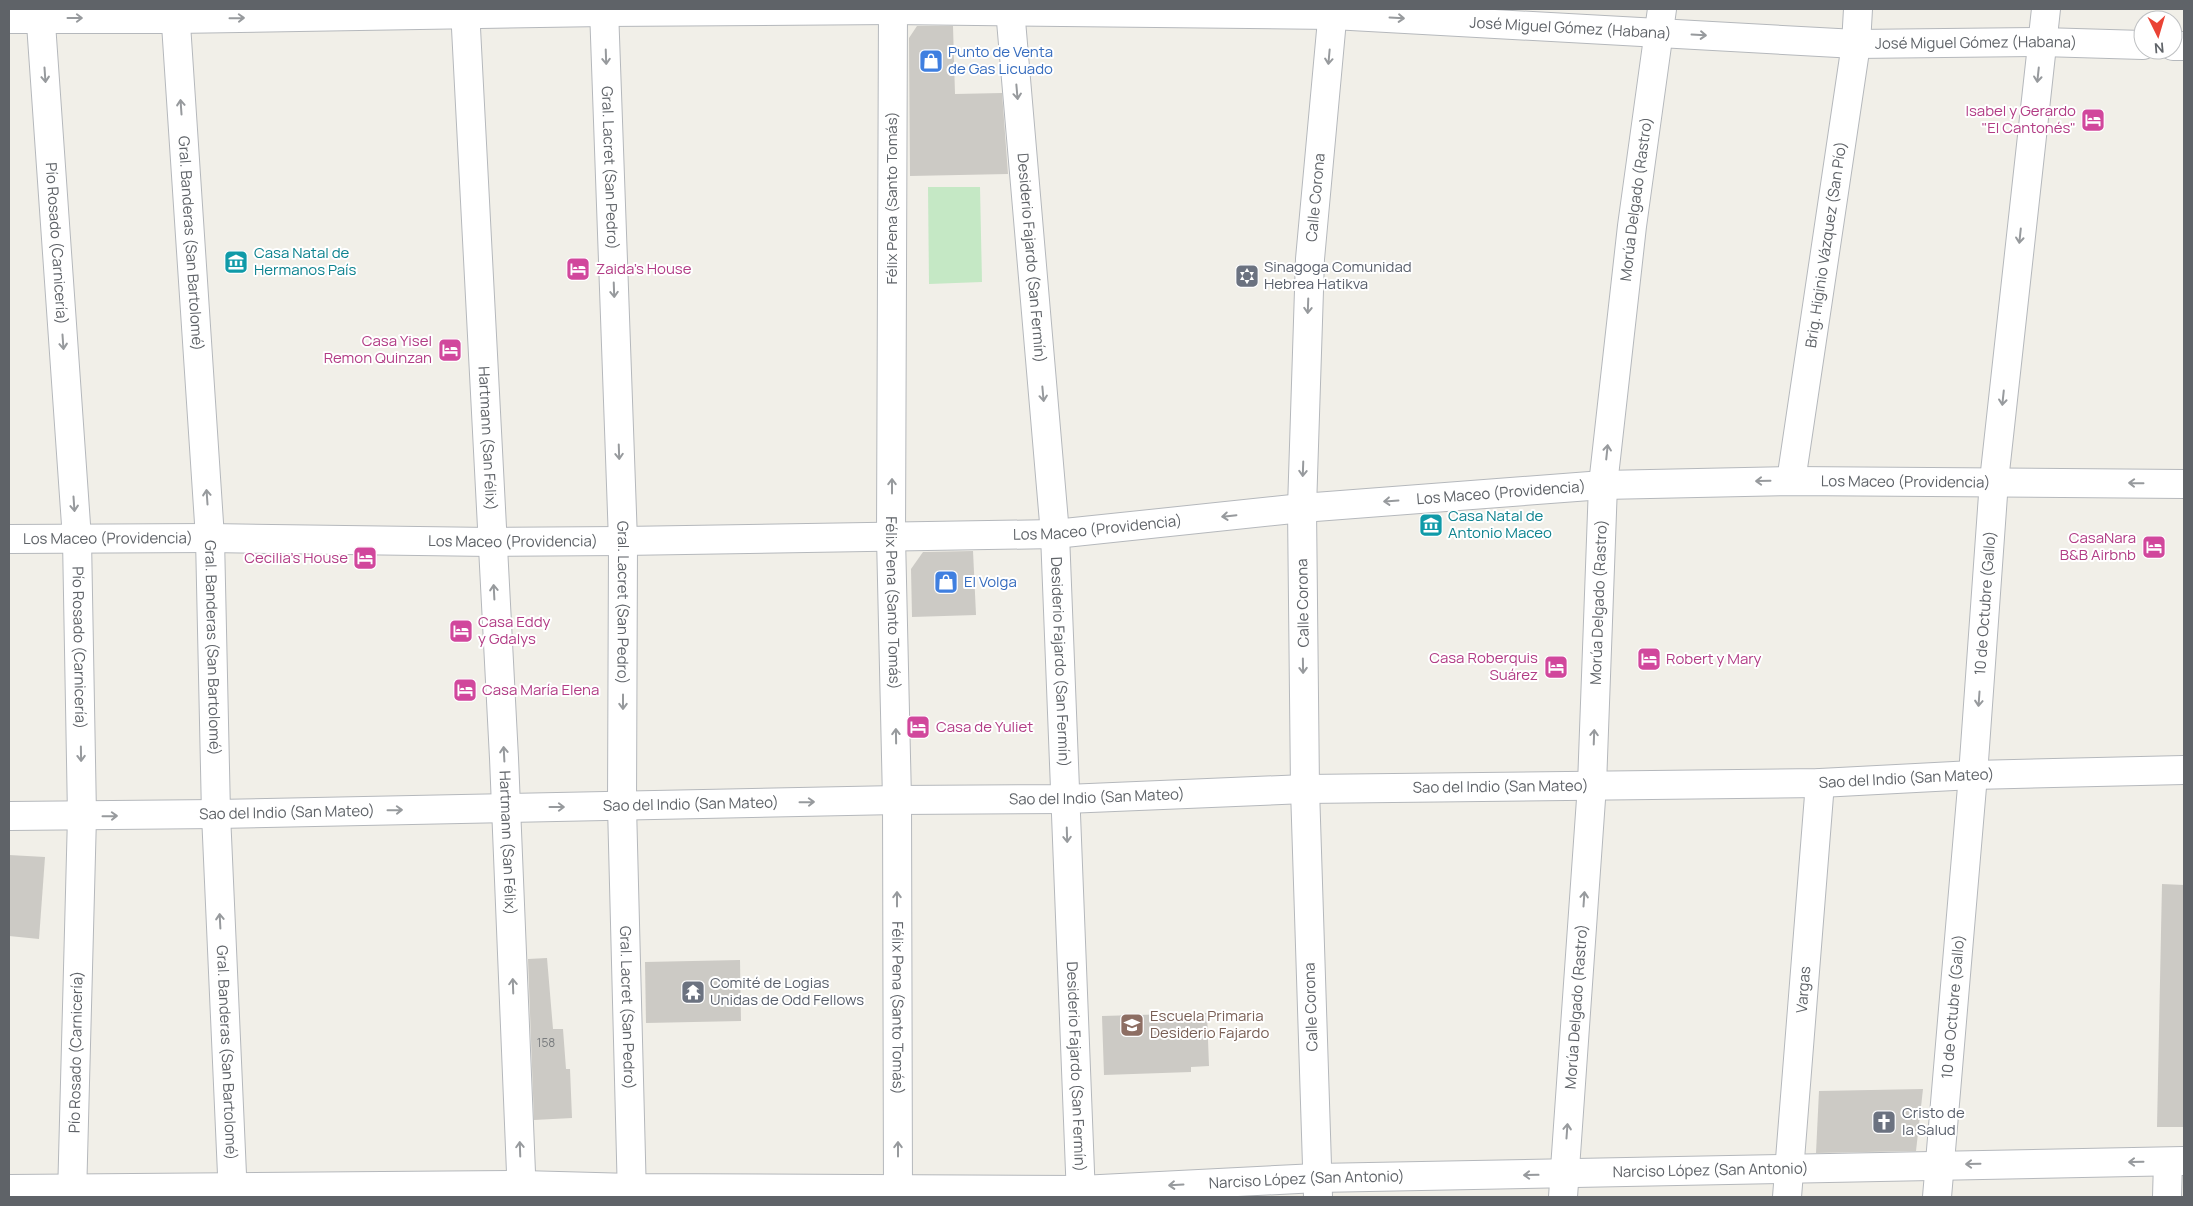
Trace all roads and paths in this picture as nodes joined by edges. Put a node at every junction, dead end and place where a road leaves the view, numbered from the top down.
1 (1858, 9) edge
2 (2046, 9) edge
3 (604, 10) edge
4 (893, 10) edge
5 (466, 11) edge
6 (1011, 11) edge
7 (1333, 12) edge
8 (41, 13) edge
9 (175, 14) edge
10 (9, 19) edge
11 (1661, 21) edge
12 (2042, 42) junction
13 (1856, 44) junction
14 (2133, 45) edge
15 (1792, 481) junction
16 (1994, 481) junction
17 (2184, 484) edge
18 (1603, 485) junction
19 (1302, 508) junction
20 (1055, 534) junction
21 (891, 537) junction
22 (210, 538) junction
23 (9, 539) edge
24 (77, 539) junction
25 (491, 542) junction
26 (622, 542) junction
27 (2184, 770) edge
28 (1974, 775) junction
29 (1820, 782) junction
30 (1592, 785) junction
31 (1304, 789) junction
32 (1066, 799) junction
33 (897, 800) junction
34 (622, 806) junction
35 (506, 807) junction
36 (216, 814) junction
37 (9, 816) edge
38 (82, 816) junction
39 (2176, 1161) edge
40 (1940, 1165) junction
41 (1789, 1170) junction
42 (1563, 1186) edge
43 (1317, 1188) edge
44 (9, 1189) edge
45 (522, 1191) edge
46 (72, 1192) edge
47 (233, 1193) edge
48 (632, 1193) edge
49 (898, 1193) edge
50 (1081, 1193) edge
51 (1787, 1197) edge
52 (1937, 1197) edge
53 (2167, 1197) edge

1 - 13 street, Brig. Higinio Vázquez (San Pío)
2 - 12 street, 10 de Octubre (Gallo)
3 - 4 street, José Miguel Gómez (Habana)
3 - 5 street, José Miguel Gómez (Habana)
3 -> 26 street, Gral. Lacret (San Pedro)
4 - 6 street, José Miguel Gómez (Habana)
21 -> 4 street, Félix Pena (Santo Tomás)
9 -> 5 street, José Miguel Gómez (Habana)
5 - 25 street, Hartmann (San Félix)
6 - 7 street, José Miguel Gómez (Habana)
6 -> 20 street, Desiderio Fajardo (San Fermín)
7 -> 11 street, José Miguel Gómez (Habana)
7 -> 19 street, Calle Corona
8 -> 9 street, José Miguel Gómez (Habana)
8 - 10 street, José Miguel Gómez (Habana)
8 -> 24 street, Pío Rosado (Carnicería)
22 -> 9 street, Gral. Banderas (San Bartolomé)
11 -> 13 street, José Miguel Gómez (Habana)
18 -> 11 street, Morúa Delgado (Rastro)
12 - 13 street, José Miguel Gómez (Habana)
12 - 14 street, José Miguel Gómez (Habana)
12 -> 16 street, 10 de Octubre (Gallo)
13 - 15 street, Brig. Higinio Vázquez (San Pío)
15 - 16 street, Los Maceo (Providencia)
15 -> 18 street, Los Maceo (Providencia)
17 -> 16 street, Los Maceo (Providencia)
16 -> 28 street, 10 de Octubre (Gallo)
18 -> 19 street, Los Maceo (Providencia)
30 -> 18 street, Morúa Delgado (Rastro)
19 -> 20 street, Los Maceo (Providencia)
19 -> 31 street, Calle Corona
20 - 21 street, Los Maceo (Providencia)
20 - 32 street, Desiderio Fajardo (San Fermín)
21 - 26 street, Los Maceo (Providencia)
33 -> 21 street, Félix Pena (Santo Tomás)
22 - 24 street, Los Maceo (Providencia)
22 - 25 street, Los Maceo (Providencia)
22 - 36 street, Gral. Banderas (San Bartolomé)
23 - 24 street, Los Maceo (Providencia)
24 -> 38 street, Pío Rosado (Carnicería)
25 - 26 street, Los Maceo (Providencia)
35 -> 25 street, Hartmann (San Félix)
26 -> 34 street, Gral. Lacret (San Pedro)
27 - 28 street, Sao del Indio (San Mateo)
28 - 29 street, Sao del Indio (San Mateo)
28 - 40 street, 10 de Octubre (Gallo)
29 - 30 street, Sao del Indio (San Mateo)
29 - 41 street, Vargas
30 - 31 street, Sao del Indio (San Mateo)
42 -> 30 street, Morúa Delgado (Rastro)
31 - 32 street, Sao del Indio (San Mateo)
31 - 43 street, Calle Corona
32 - 33 street, Sao del Indio (San Mateo)
32 -> 50 street, Desiderio Fajardo (San Fermín)
34 -> 33 street, Sao del Indio (San Mateo)
49 -> 33 street, Félix Pena (Santo Tomás)
35 -> 34 street, Sao del Indio (San Mateo)
34 - 48 street, Gral. Lacret (San Pedro)
36 -> 35 street, Sao del Indio (San Mateo)
45 -> 35 street, Hartmann (San Félix)
38 -> 36 street, Sao del Indio (San Mateo)
47 -> 36 street, Gral. Banderas (San Bartolomé)
37 - 38 street, Sao del Indio (San Mateo)
38 - 46 street, Pío Rosado (Carnicería)
39 -> 40 street, Narciso López (San Antonio)
39 - 53 street
40 - 41 street, Narciso López (San Antonio)
40 - 52 street, 10 de Octubre (Gallo)
41 - 42 street, Narciso López (San Antonio)
41 - 51 street, Vargas
42 -> 43 street, Narciso López (San Antonio)
43 -> 50 street, Narciso López (San Antonio)
44 - 46 street, Narciso López (San Antonio)
45 - 47 street, Narciso López (San Antonio)
45 - 48 street, Narciso López (San Antonio)
46 - 47 street, Narciso López (San Antonio)
48 - 49 street, Narciso López (San Antonio)
49 - 50 street, Narciso López (San Antonio)

